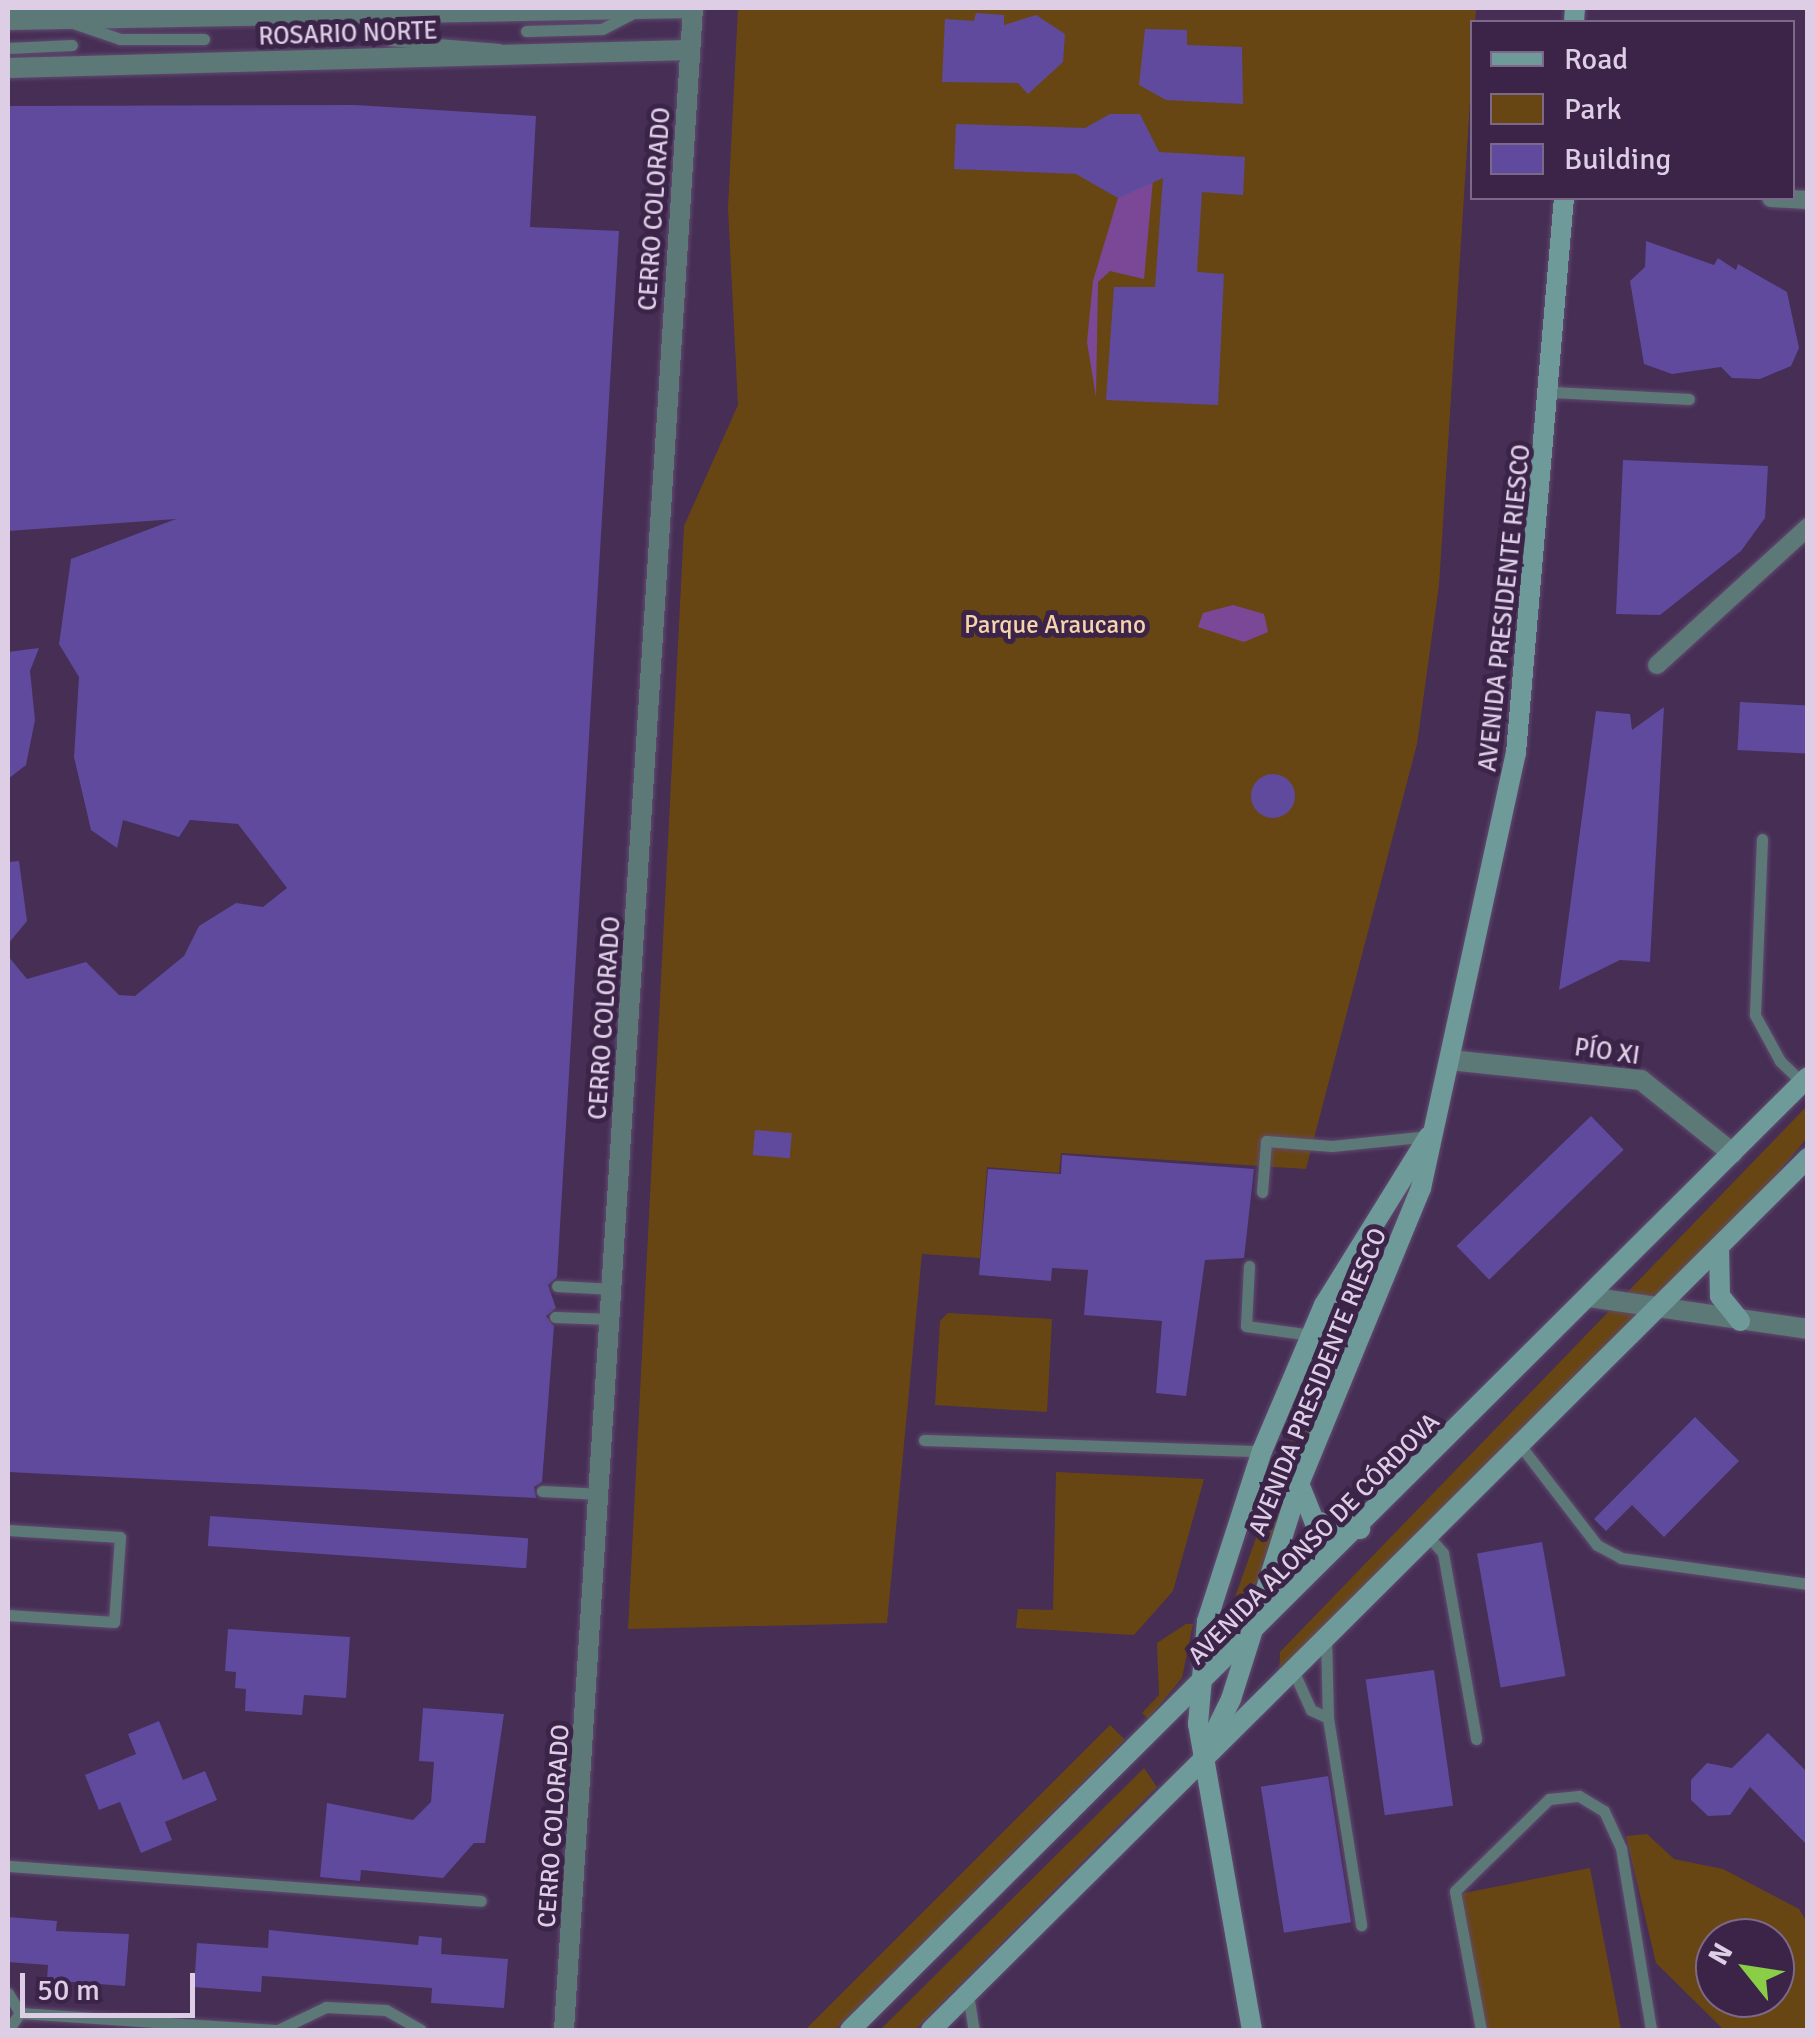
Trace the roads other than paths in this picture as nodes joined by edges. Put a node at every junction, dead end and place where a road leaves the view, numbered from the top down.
1 (692, 8) edge
2 (642, 9) edge
3 (66, 19) junction
4 (8, 20) edge
5 (526, 30) dead end
6 (204, 38) dead end
7 (389, 40) dead end
8 (72, 45) dead end
9 (8, 48) edge
10 (690, 50) junction
11 (511, 54) junction
12 (8, 68) edge
13 (1564, 200) edge
14 (1553, 392) junction
15 (1689, 399) dead end
16 (1808, 527) edge
17 (1656, 665) dead end
18 (1762, 839) dead end
19 (1450, 1060) junction
20 (1805, 1080) edge
21 (1429, 1136) junction
22 (1732, 1153) junction
23 (1808, 1158) edge
24 (1262, 1192) dead end
25 (1719, 1246) junction
26 (1250, 1266) dead end
27 (557, 1286) dead end
28 (613, 1289) junction
29 (1589, 1297) junction
30 (1654, 1311) junction
31 (555, 1316) dead end
32 (611, 1319) junction
33 (1740, 1322) junction
34 (1808, 1329) edge
35 (1311, 1335) junction
36 (924, 1440) dead end
37 (1520, 1445) junction
38 (1262, 1451) junction
39 (1300, 1484) junction
40 (542, 1490) dead end
41 (604, 1494) junction
42 (1360, 1529) junction
43 (8, 1530) edge
44 (1427, 1535) junction
45 (1808, 1584) edge
46 (8, 1614) edge
47 (1326, 1635) junction
48 (1250, 1638) junction
49 (1292, 1668) junction
50 (1196, 1690) junction
51 (1328, 1718) junction
52 (1476, 1739) dead end
53 (1203, 1756) junction
54 (8, 1866) edge
55 (481, 1901) dead end
56 (1360, 1926) dead end
57 (8, 1994) edge
58 (968, 1994) junction
59 (20, 2013) junction
60 (8, 2030) edge
61 (421, 2030) edge
62 (564, 2030) edge
63 (850, 2030) edge
64 (931, 2030) edge
65 (974, 2030) edge
66 (1252, 2030) edge
67 (1481, 2030) edge
68 (1651, 2030) edge

1 - 2 street, ROSARIO NORTE
1 - 10 street, CERRO COLORADO
2 - 3 street, ROSARIO NORTE
2 - 5 lane
3 - 4 street, ROSARIO NORTE
3 - 6 lane
7 - 11 lane
8 - 9 lane
10 - 11 street, ROSARIO NORTE
10 - 28 street, CERRO COLORADO
11 - 12 street, ROSARIO NORTE
13 - 14 main road, AVENIDA PRESIDENTE RIESCO
14 - 15 lane
14 - 19 main road, AVENIDA PRESIDENTE RIESCO
16 - 17 street
18 - 20 lane
19 - 21 main road, AVENIDA PRESIDENTE RIESCO
19 - 22 street, PÍO XI
20 - 22 main road, AVENIDA ALONSO DE CÓRDOVA
21 - 24 lane
21 - 35 main road, AVENIDA PRESIDENTE RIESCO
21 - 39 main road, AVENIDA PRESIDENTE RIESCO
22 - 29 main road, AVENIDA ALONSO DE CÓRDOVA
23 - 25 main road
25 - 30 main road
25 - 33 main road
26 - 35 lane
27 - 28 lane
28 - 32 street, CERRO COLORADO
29 - 30 street
29 - 42 main road, AVENIDA ALONSO DE CÓRDOVA
30 - 33 street
30 - 37 main road
31 - 32 lane
32 - 41 street, CERRO COLORADO
33 - 34 street
35 - 38 main road, AVENIDA PRESIDENTE RIESCO
36 - 38 lane
37 - 44 main road
37 - 45 lane
38 - 50 main road, AVENIDA PRESIDENTE RIESCO
39 - 42 main road
39 - 48 main road, AVENIDA PRESIDENTE RIESCO
40 - 41 lane
41 - 62 street, CERRO COLORADO
42 - 48 main road, AVENIDA ALONSO DE CÓRDOVA
43 - 46 lane
44 - 47 main road
44 - 52 lane
47 - 49 main road
47 - 51 lane
48 - 50 main road, AVENIDA ALONSO DE CÓRDOVA
48 - 53 main road, AVENIDA PRESIDENTE RIESCO
49 - 51 lane
49 - 53 main road
50 - 53 main road, AVENIDA PRESIDENTE RIESCO
50 - 63 main road, AVENIDA ALONSO DE CÓRDOVA
51 - 56 lane
53 - 58 main road
53 - 66 main road, AVENIDA PRESIDENTE RIESCO
54 - 55 lane
57 - 59 lane
58 - 64 main road
58 - 65 lane
59 - 60 lane
59 - 61 lane
67 - 68 lane

